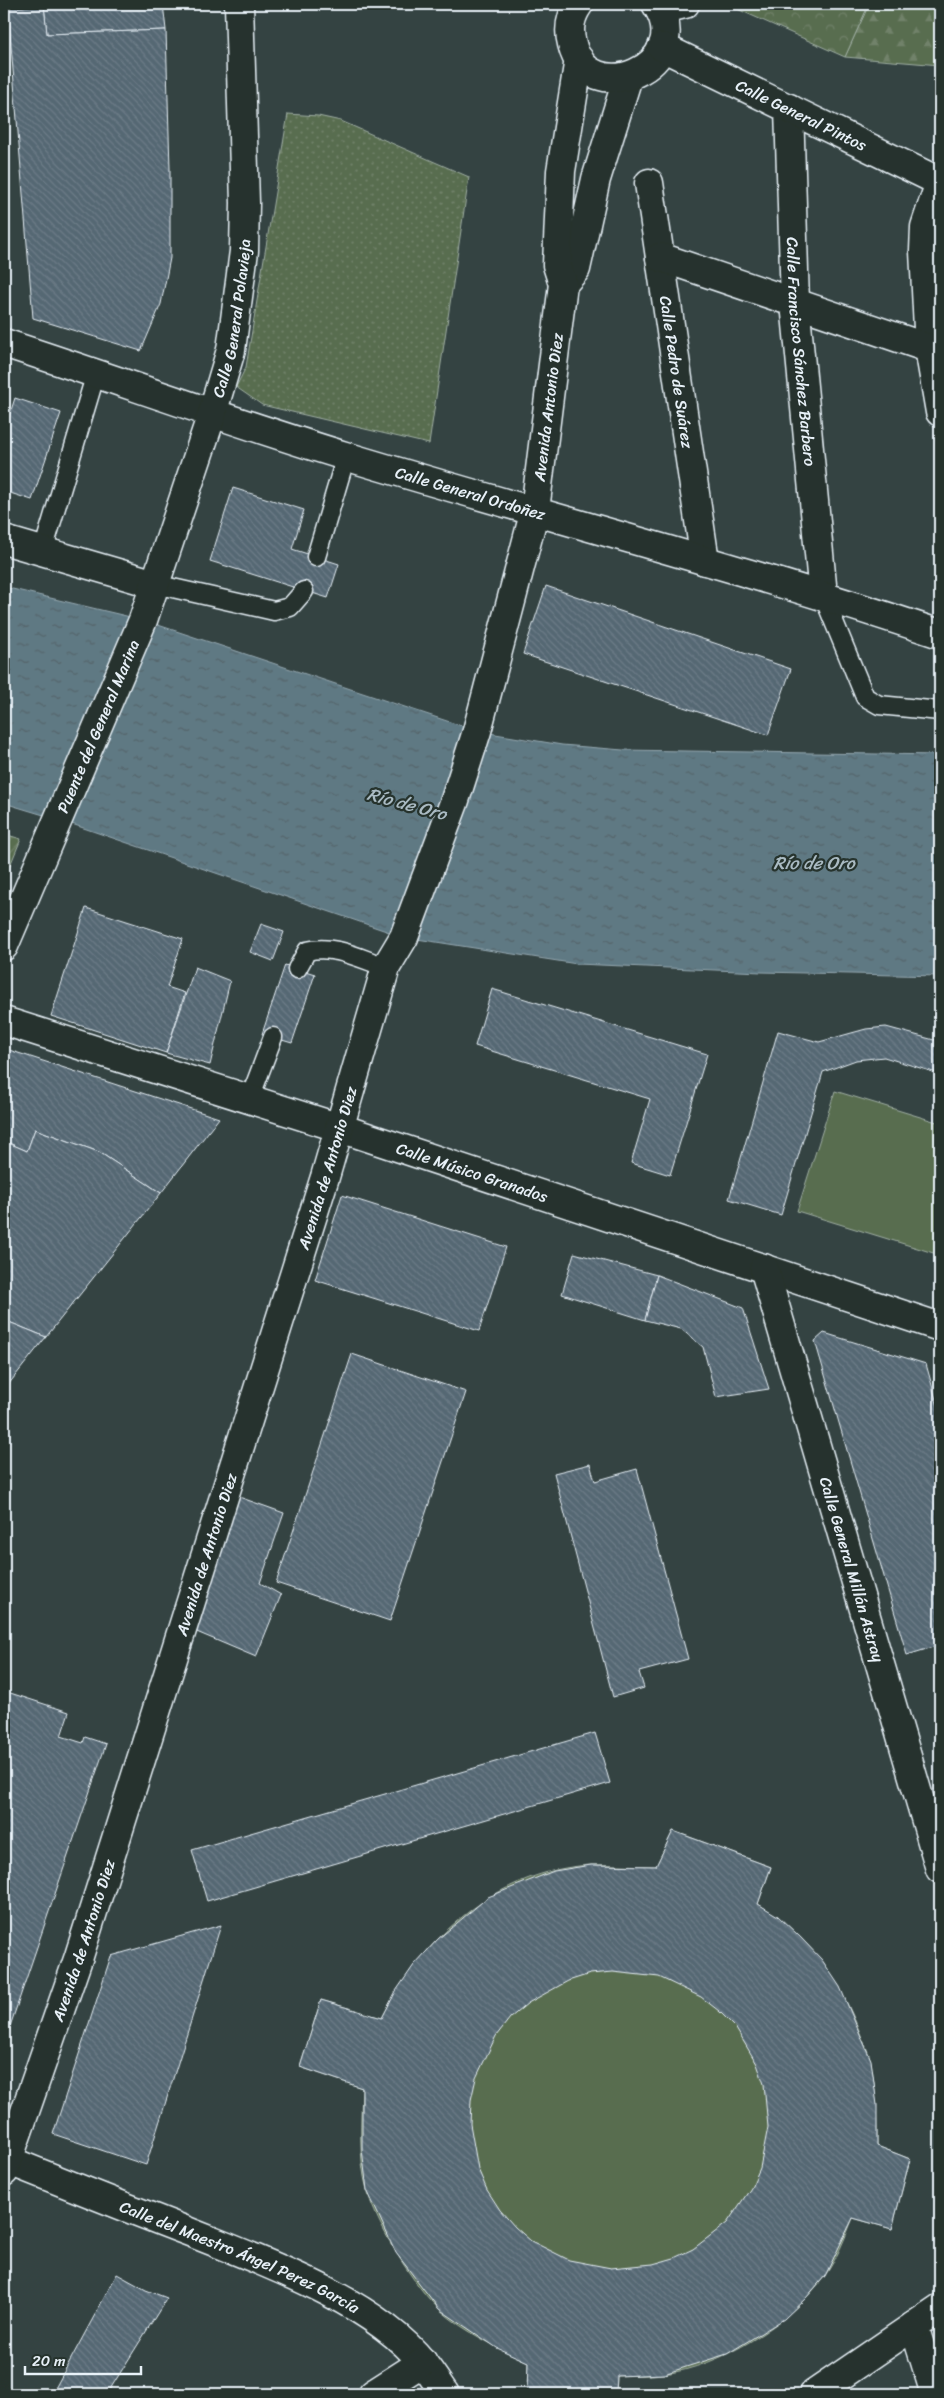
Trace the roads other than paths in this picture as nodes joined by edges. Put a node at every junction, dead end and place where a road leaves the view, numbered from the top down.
1 (239, 4) edge
2 (570, 6) edge
3 (667, 6) edge
4 (662, 47) junction
5 (579, 59) junction
6 (628, 77) junction
7 (789, 108) junction
8 (940, 182) edge
9 (649, 183) dead end
10 (660, 257) junction
11 (564, 284) junction
12 (795, 303) junction
13 (4, 343) edge
14 (935, 350) edge
15 (96, 373) junction
16 (940, 412) edge
17 (212, 414) junction
18 (346, 456) junction
19 (535, 510) junction
20 (4, 540) edge
21 (43, 551) junction
22 (316, 557) dead end
23 (705, 561) junction
24 (155, 584) junction
25 (304, 591) dead end
26 (823, 595) junction
27 (143, 620) joint
28 (940, 634) edge
29 (940, 711) edge
30 (404, 937) joint
31 (4, 946) edge
32 (386, 967) junction
33 (297, 969) dead end
34 (4, 1021) edge
35 (272, 1037) dead end
36 (250, 1098) junction
37 (340, 1128) junction
38 (764, 1268) junction
39 (940, 1327) edge
40 (940, 1869) edge
41 (5, 2166) edge
42 (940, 2308) edge
43 (914, 2326) junction
44 (423, 2362) junction
45 (373, 2394) edge
46 (445, 2394) edge
47 (814, 2394) edge
48 (935, 2394) edge

1 - 17 street, Calle General Polavieja
2 - 5 street
3 - 4 street
4 - 6 street
4 - 7 street, Calle General Pintos
5 - 6 street
5 - 11 street, Avenida Antonio Diez
6 - 11 street, Avenida Antonio Diez
7 - 8 street, Calle General Pintos
7 - 12 street, Calle Francisco Sánchez Barbero
8 - 14 street
9 - 10 street, Calle Pedro de Suárez
10 - 12 street
10 - 23 street, Calle Pedro de Suárez
11 - 19 street, Avenida Antonio Diez
12 - 14 street
12 - 26 street, Calle Francisco Sánchez Barbero
13 - 15 street, Calle General Ordoñez
14 - 16 street
15 - 17 street, Calle General Ordoñez
15 - 21 lane
17 - 18 street, Calle General Ordoñez
17 - 24 street, Calle General Polavieja
18 - 19 street, Calle General Ordoñez
18 - 22 lane
19 - 23 street, Calle General Ordoñez
19 - 30 street, Avenida Antonio Diez
20 - 21 street
21 - 24 street
23 - 26 street, Calle General Ordoñez
24 - 25 lane
24 - 27 street, Calle General Polavieja
26 - 28 street, Calle General Ordoñez
26 - 29 lane
27 - 31 street, Puente del General Marina
30 - 32 street, Avenida de Antonio Diez
32 - 33 lane
32 - 37 street, Avenida de Antonio Diez
34 - 36 street, Calle Músico Granados
35 - 36 lane
36 - 37 street, Calle Músico Granados
37 - 38 street, Calle Músico Granados
37 - 41 street, Avenida de Antonio Diez
38 - 39 street, Calle Músico Granados
38 - 40 street, Calle General Millán Astray
41 - 44 street, Calle del Maestro Ángel Perez García
42 - 43 street
43 - 47 street
43 - 48 street
44 - 45 street
44 - 46 street, Calle del Maestro Ángel Perez García

